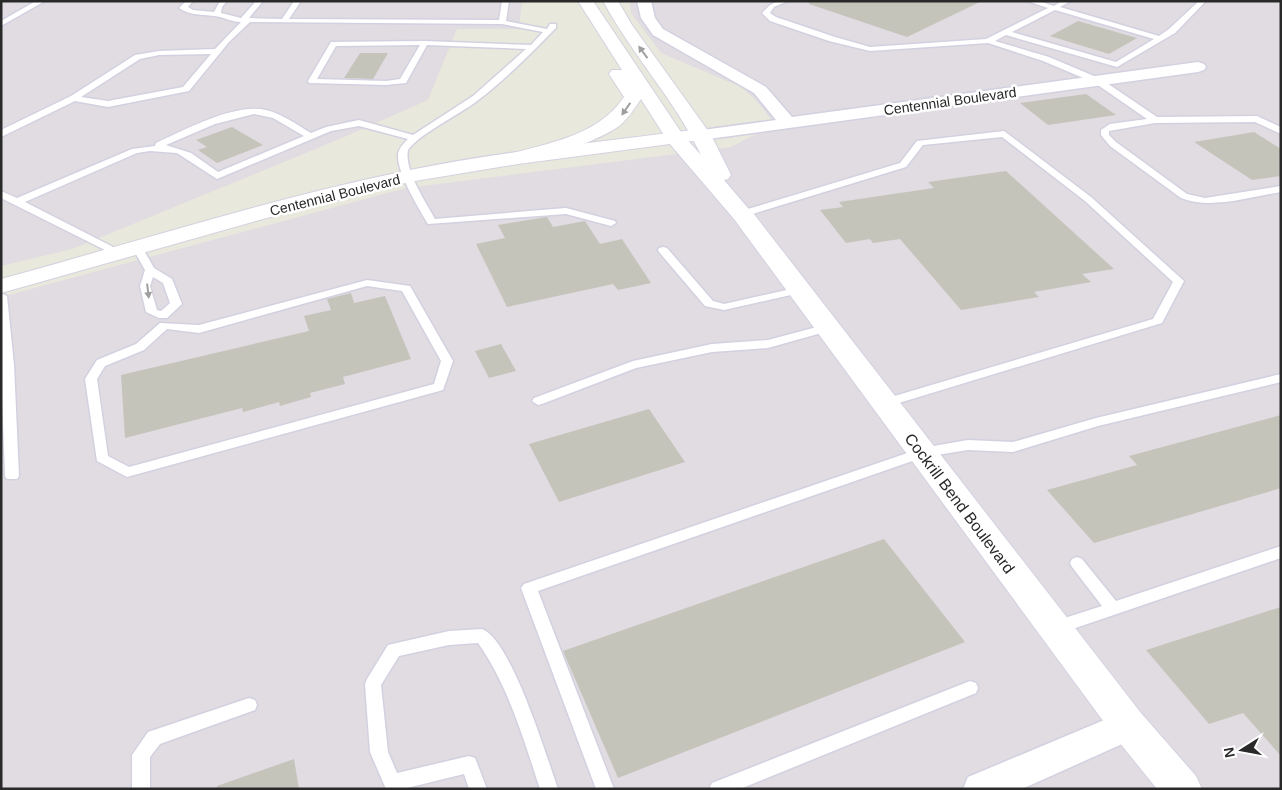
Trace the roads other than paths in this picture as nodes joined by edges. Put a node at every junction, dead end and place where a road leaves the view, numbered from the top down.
1 (42, 1) edge
2 (190, 1) edge
3 (224, 1) edge
4 (260, 1) edge
5 (298, 1) edge
6 (506, 1) edge
7 (610, 1) edge
8 (644, 1) edge
9 (785, 1) edge
10 (1030, 1) edge
11 (1068, 1) edge
12 (1204, 1) edge
13 (586, 3) edge
14 (1055, 8) junction
15 (217, 14) junction
16 (246, 20) junction
17 (284, 21) junction
18 (502, 22) junction
19 (1, 24) edge
20 (1005, 32) junction
21 (1160, 38) junction
22 (988, 41) junction
23 (425, 43) junction
24 (534, 47) junction
25 (218, 52) junction
26 (1117, 66) junction
27 (1198, 67) dead end
28 (1134, 76) junction
29 (1098, 80) junction
30 (74, 98) junction
31 (1155, 120) junction
32 (787, 123) junction
33 (1281, 131) edge
34 (1, 134) edge
35 (701, 135) junction
36 (312, 137) junction
37 (415, 138) junction
38 (676, 138) junction
39 (154, 148) junction
40 (513, 159) junction
41 (409, 176) junction
42 (1281, 189) edge
43 (1, 194) edge
44 (17, 202) junction
45 (742, 214) junction
46 (611, 223) dead end
47 (662, 250) dead end
48 (128, 252) junction
49 (150, 270) junction
50 (1, 286) edge
51 (800, 290) junction
52 (1, 296) edge
53 (164, 320) junction
54 (828, 328) junction
55 (4, 365) edge
56 (1281, 378) edge
57 (538, 401) dead end
58 (885, 403) junction
59 (6, 453) edge
60 (922, 453) junction
61 (12, 476) dead end
62 (1281, 552) edge
63 (1077, 563) dead end
64 (1113, 609) junction
65 (1055, 628) junction
66 (970, 688) dead end
67 (249, 705) dead end
68 (1128, 725) junction
69 (141, 789) edge
70 (478, 789) edge
71 (549, 789) edge
72 (605, 789) edge
73 (718, 789) edge
74 (981, 789) edge
75 (1182, 789) edge

1 - 19 lane
2 - 15 lane
3 - 15 lane
4 - 16 lane
5 - 17 lane
6 - 18 lane
35 -> 7 main road
8 - 32 street
9 - 22 lane
10 - 14 lane
11 - 14 lane
12 - 21 lane
13 - 38 main road
13 -> 40 main road
14 - 20 lane
14 - 21 lane
15 - 16 lane
16 - 17 lane
16 - 25 lane
17 - 18 lane
18 - 24 lane
20 - 22 lane
20 - 26 lane
21 - 26 lane
22 - 29 lane
23 - 23 lane
23 - 24 lane
24 - 37 lane
25 - 30 lane
25 - 30 lane
26 - 28 lane
27 - 28 street, Centennial Boulevard
28 - 29 street, Centennial Boulevard
29 - 31 lane
29 - 32 street, Centennial Boulevard
30 - 34 lane
31 - 33 lane
31 - 42 lane
32 - 35 street, Centennial Boulevard
35 - 38 main road, Centennial Boulevard
35 - 45 main road
36 - 37 lane
36 - 39 lane
36 - 39 lane
37 - 41 lane
38 - 40 main road, Centennial Boulevard
38 - 45 main road
39 - 44 lane
40 - 41 main road, Centennial Boulevard
41 - 46 lane
41 - 48 main road, Centennial Boulevard
43 - 44 lane
44 - 48 lane
45 - 51 main road, Cockrill Bend Boulevard
45 - 58 lane
47 - 51 lane
48 - 49 lane
48 - 50 main road, Centennial Boulevard
49 -> 53 lane
49 - 53 lane
51 - 54 main road, Cockrill Bend Boulevard
52 - 55 lane
53 - 53 lane
54 - 57 lane
54 - 58 main road, Cockrill Bend Boulevard
55 - 59 lane
56 - 60 lane
58 - 60 main road, Cockrill Bend Boulevard
59 - 61 lane
60 - 65 main road, Cockrill Bend Boulevard
60 - 72 lane
62 - 64 lane
63 - 64 lane
64 - 65 lane
65 - 68 main road, Cockrill Bend Boulevard
66 - 73 lane
67 - 69 lane
68 - 74 street
68 - 75 main road, Cockrill Bend Boulevard
70 - 71 lane

